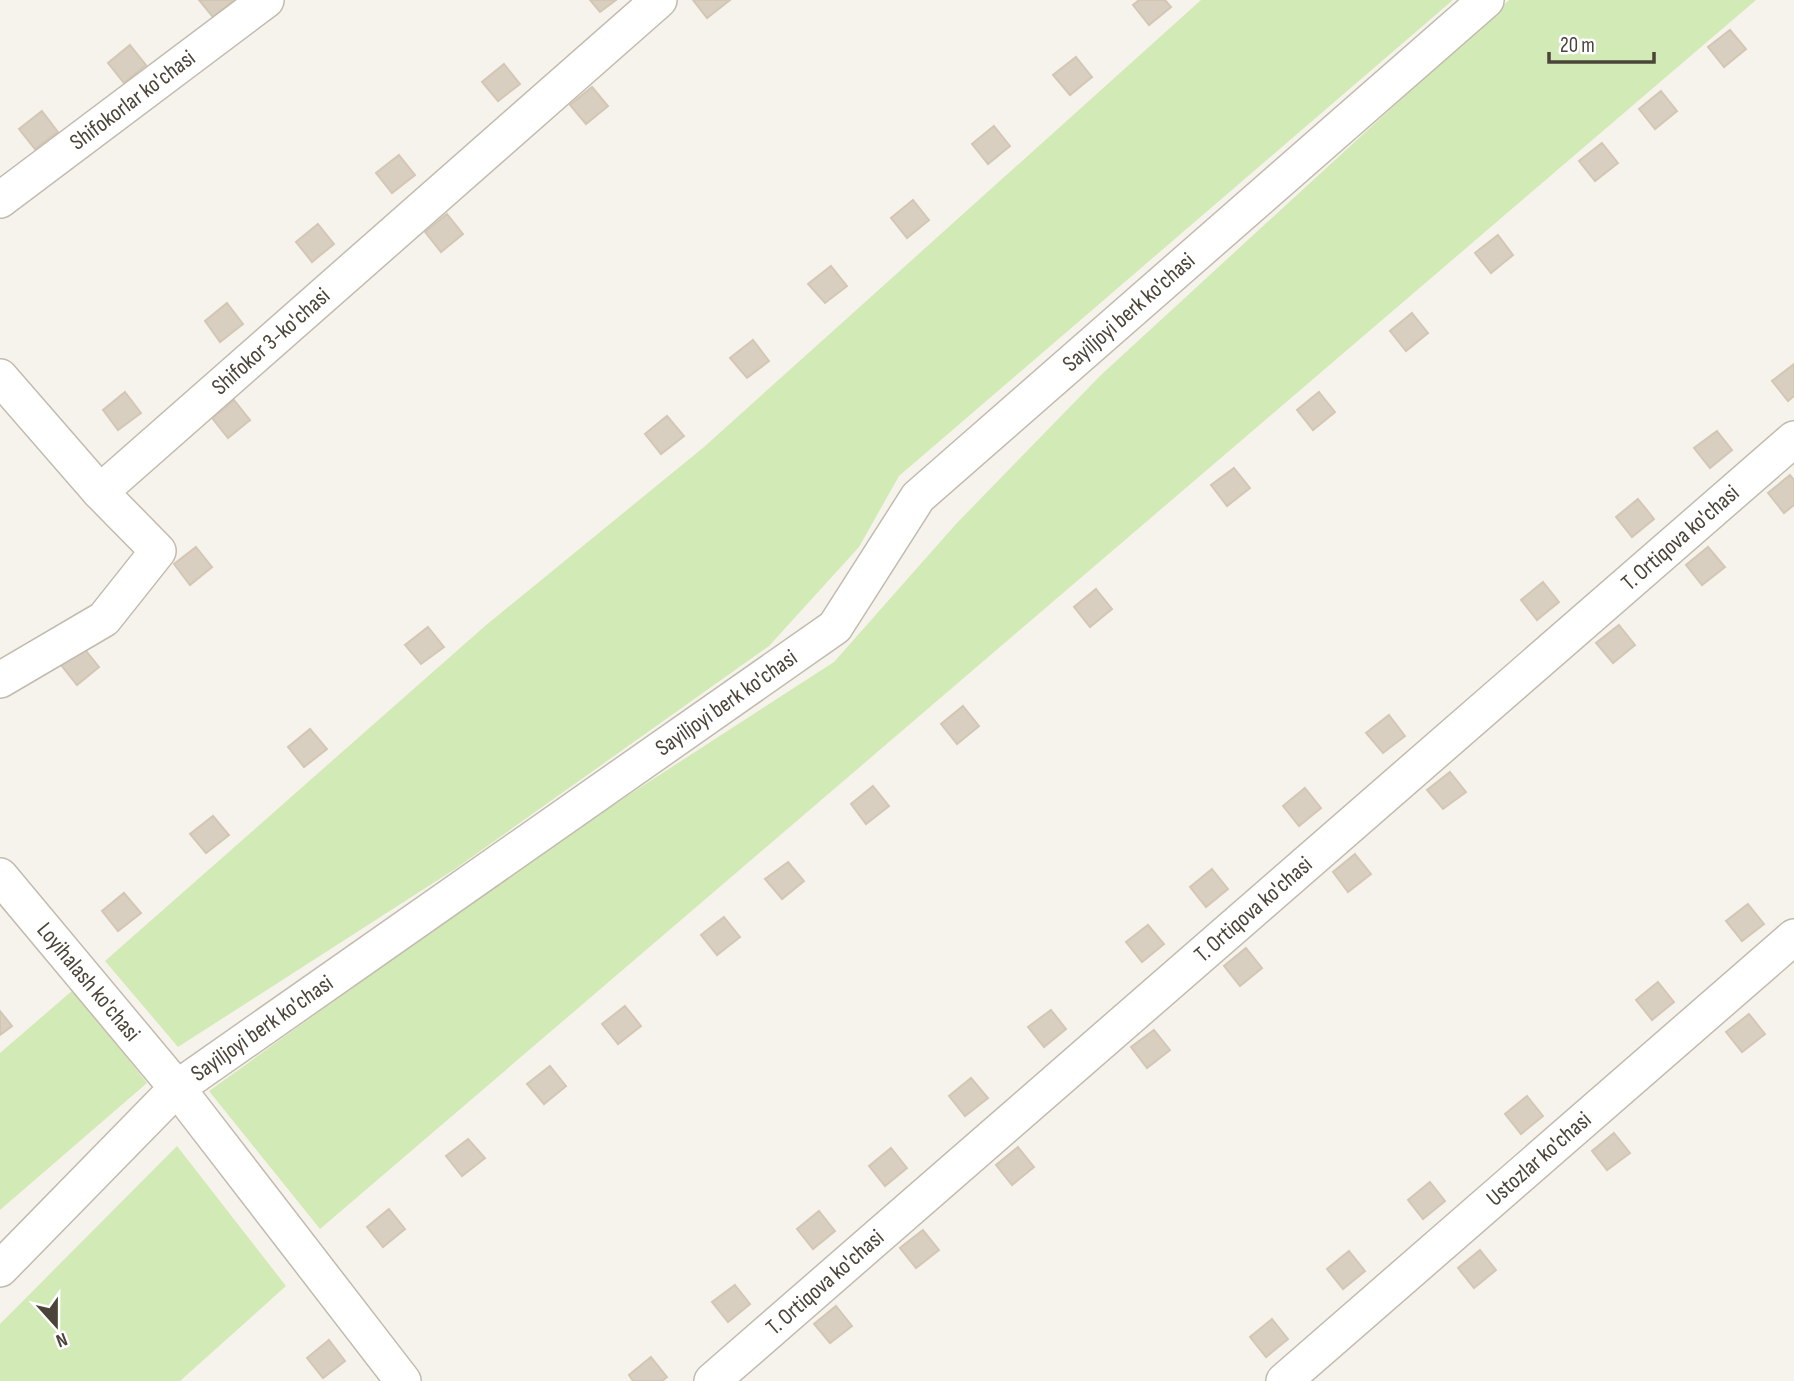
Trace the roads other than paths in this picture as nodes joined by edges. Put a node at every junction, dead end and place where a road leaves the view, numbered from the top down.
1 (266, 0) edge
2 (659, 0) edge
3 (1486, 0) edge
4 (0, 200) edge
5 (0, 377) edge
6 (1794, 439) edge
7 (100, 492) junction
8 (0, 680) edge
9 (0, 876) edge
10 (1794, 937) edge
11 (177, 1088) junction
12 (0, 1269) edge
13 (403, 1381) edge
14 (712, 1381) edge
15 (1284, 1381) edge

1 - 4 street, Shifokorlar ko'chasi
2 - 7 street, Shifokor 3-ko'chasi
3 - 11 street, Sayiljoyi berk ko'chasi
5 - 7 street
6 - 14 street, T. Ortiqova ko'chasi
7 - 8 street
9 - 11 street, Loyihalash ko'chasi
10 - 15 street, Ustozlar ko'chasi
11 - 12 street
11 - 13 street, Sayiljoyi berk ko'chasi

